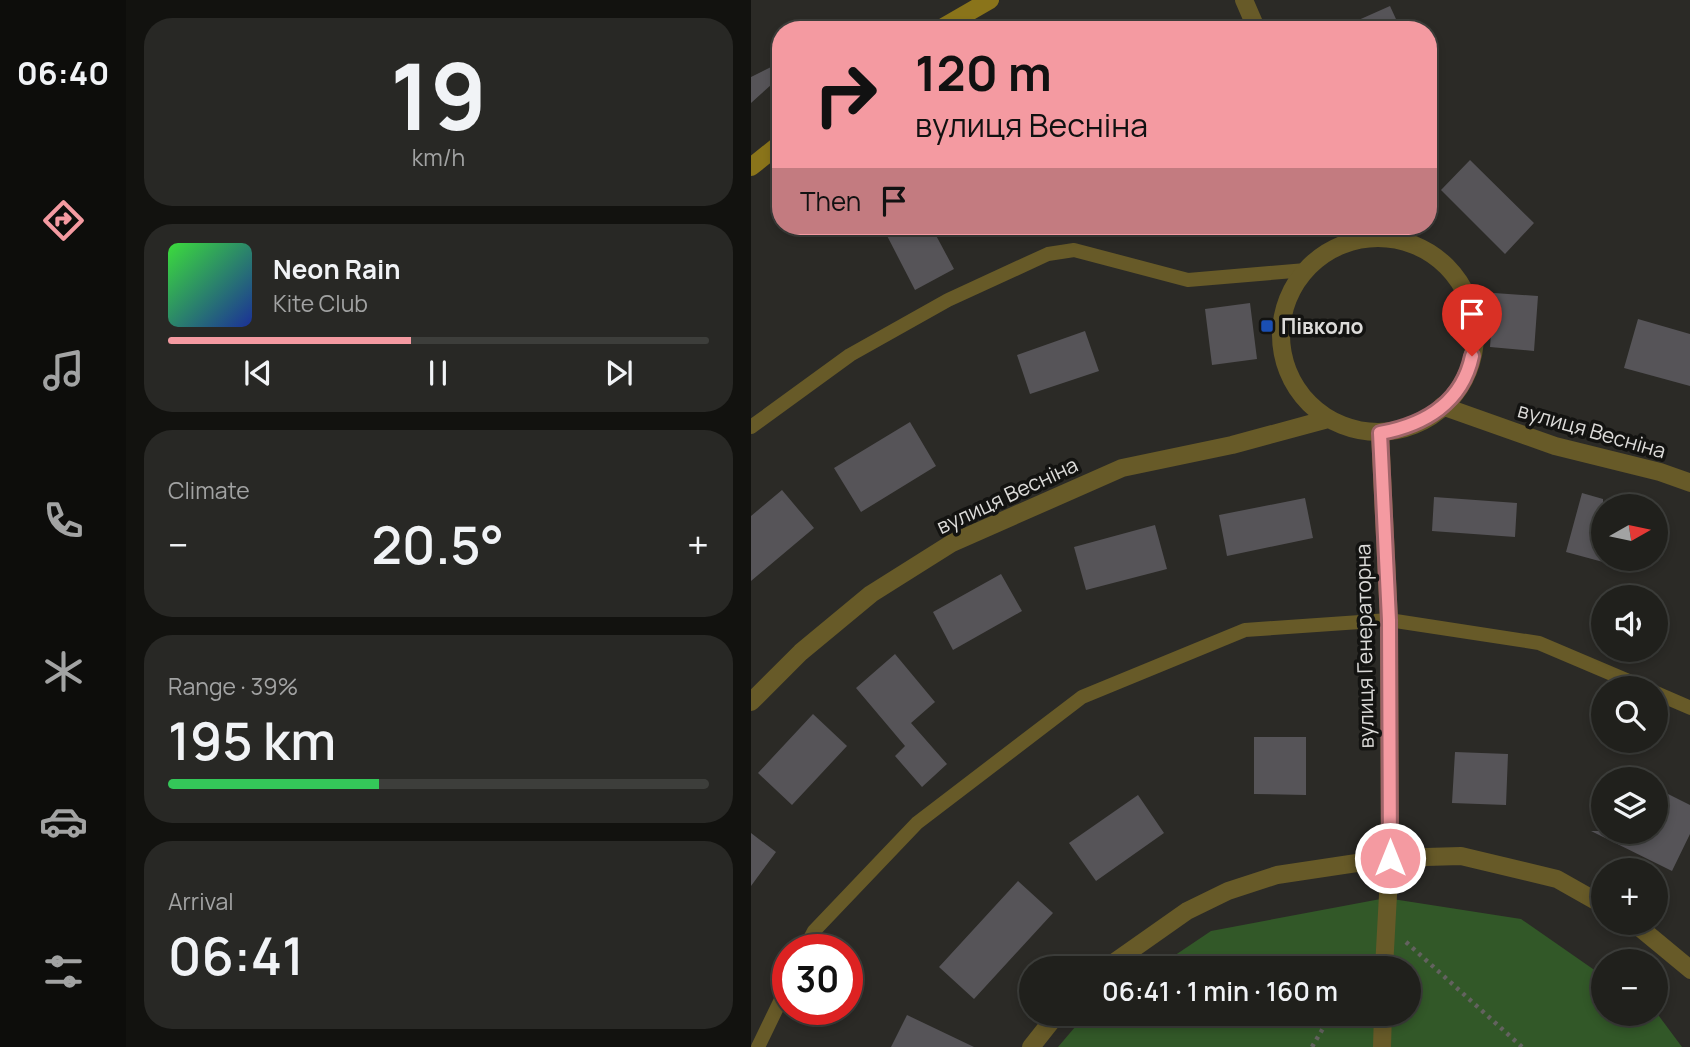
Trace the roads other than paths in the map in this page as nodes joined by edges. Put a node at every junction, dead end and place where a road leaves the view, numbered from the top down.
1 (990, 0) edge
2 (1244, 0) edge
3 (954, 21) edge
4 (1253, 21) edge
5 (772, 151) edge
6 (751, 167) edge
7 (1346, 235) edge
8 (1358, 235) edge
9 (1306, 270) junction
10 (1442, 406) junction
11 (1328, 419) junction
12 (751, 427) edge
13 (1380, 433) junction
14 (1690, 483) edge
15 (1389, 620) junction
16 (1617, 676) edge
17 (1668, 698) edge
18 (751, 702) edge
19 (1690, 708) edge
20 (1390, 858) junction
21 (1591, 898) edge
22 (812, 934) edge
23 (1648, 935) edge
24 (1123, 956) edge
25 (1384, 956) edge
26 (1690, 970) edge
27 (772, 1018) edge
28 (1048, 1026) edge
29 (1383, 1026) edge
30 (758, 1047) edge
31 (1031, 1047) edge
32 (1382, 1047) edge

1 - 3 main road
2 - 4 street
5 - 6 main road
7 - 9 street
8 - 10 street
9 - 11 street
9 - 12 lane
10 - 13 street
10 - 14 street, вулиця Весніна
11 - 13 street
11 - 18 street, вулиця Весніна
13 - 15 street, вулиця Генераторна
15 - 16 lane
15 - 20 street, вулиця Генераторна
15 - 22 lane
17 - 19 lane
20 - 21 street
20 - 24 street
20 - 25 street, вулиця Генераторна
23 - 26 street
27 - 30 lane
28 - 31 street
29 - 32 street

